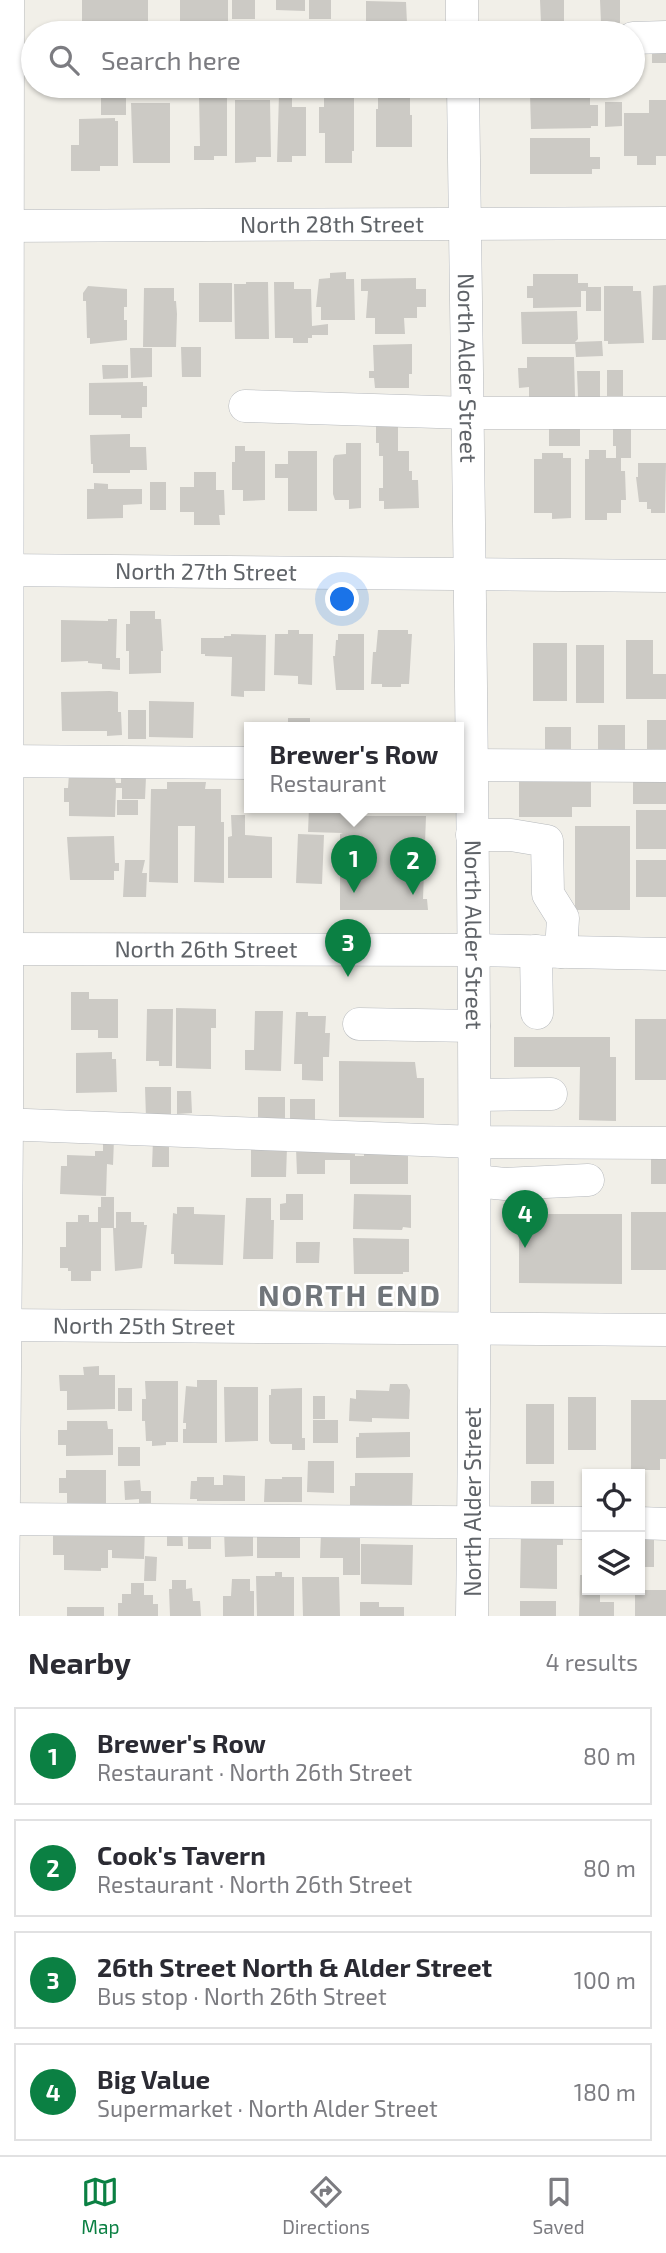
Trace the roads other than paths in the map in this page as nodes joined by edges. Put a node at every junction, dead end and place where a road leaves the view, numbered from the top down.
1 (8, 0) edge
2 (462, 0) edge
3 (462, 21) edge
4 (645, 37) edge
5 (666, 37) edge
6 (14, 40) edge
7 (463, 98) edge
8 (666, 223) edge
9 (465, 224) junction
10 (4, 225) edge
11 (245, 406) dead end
12 (468, 413) junction
13 (666, 413) edge
14 (4, 570) edge
15 (470, 575) junction
16 (666, 576) edge
17 (3, 761) edge
18 (244, 763) edge
19 (465, 765) edge
20 (666, 766) edge
21 (472, 835) junction
22 (3, 949) edge
23 (473, 950) junction
24 (548, 952) junction
25 (666, 954) edge
26 (537, 1013) dead end
27 (359, 1024) dead end
28 (474, 1026) junction
29 (551, 1094) dead end
30 (475, 1096) junction
31 (4, 1124) edge
32 (475, 1142) junction
33 (666, 1143) edge
34 (588, 1180) dead end
35 (475, 1181) junction
36 (2, 1325) edge
37 (474, 1328) junction
38 (666, 1330) edge
39 (2, 1520) edge
40 (473, 1522) junction
41 (582, 1523) edge
42 (645, 1523) edge
43 (666, 1524) edge
44 (3, 1616) edge
45 (472, 1616) edge

1 - 6 street
2 - 3 street
4 - 5 street
6 - 10 street
7 - 9 street, North Alder Street
8 - 9 street, North 28th Street
9 - 10 street, North 28th Street
9 - 12 street, North Alder Street
10 - 14 street
11 - 12 street
12 - 13 street
12 - 15 street, North Alder Street
14 - 15 street, North 27th Street
14 - 17 street
15 - 16 street, North 27th Street
15 - 19 street, North Alder Street
17 - 18 street
17 - 22 street
19 - 20 street
19 - 21 street, North Alder Street
21 - 23 street, North Alder Street
21 - 24 street
22 - 23 street, North 26th Street
22 - 31 street
23 - 24 street, North 26th Street
23 - 28 street, North Alder Street
24 - 25 street, North 26th Street
24 - 26 street
27 - 28 street
28 - 30 street, North Alder Street
29 - 30 street
30 - 32 street, North Alder Street
31 - 32 street
31 - 36 street
32 - 33 street
32 - 35 street, North Alder Street
34 - 35 street
35 - 37 street, North Alder Street
36 - 37 street, North 25th Street
36 - 39 street
37 - 38 street, North 25th Street
37 - 40 street, North Alder Street
39 - 40 street
39 - 44 street
40 - 41 street
40 - 45 street, North Alder Street
42 - 43 street

